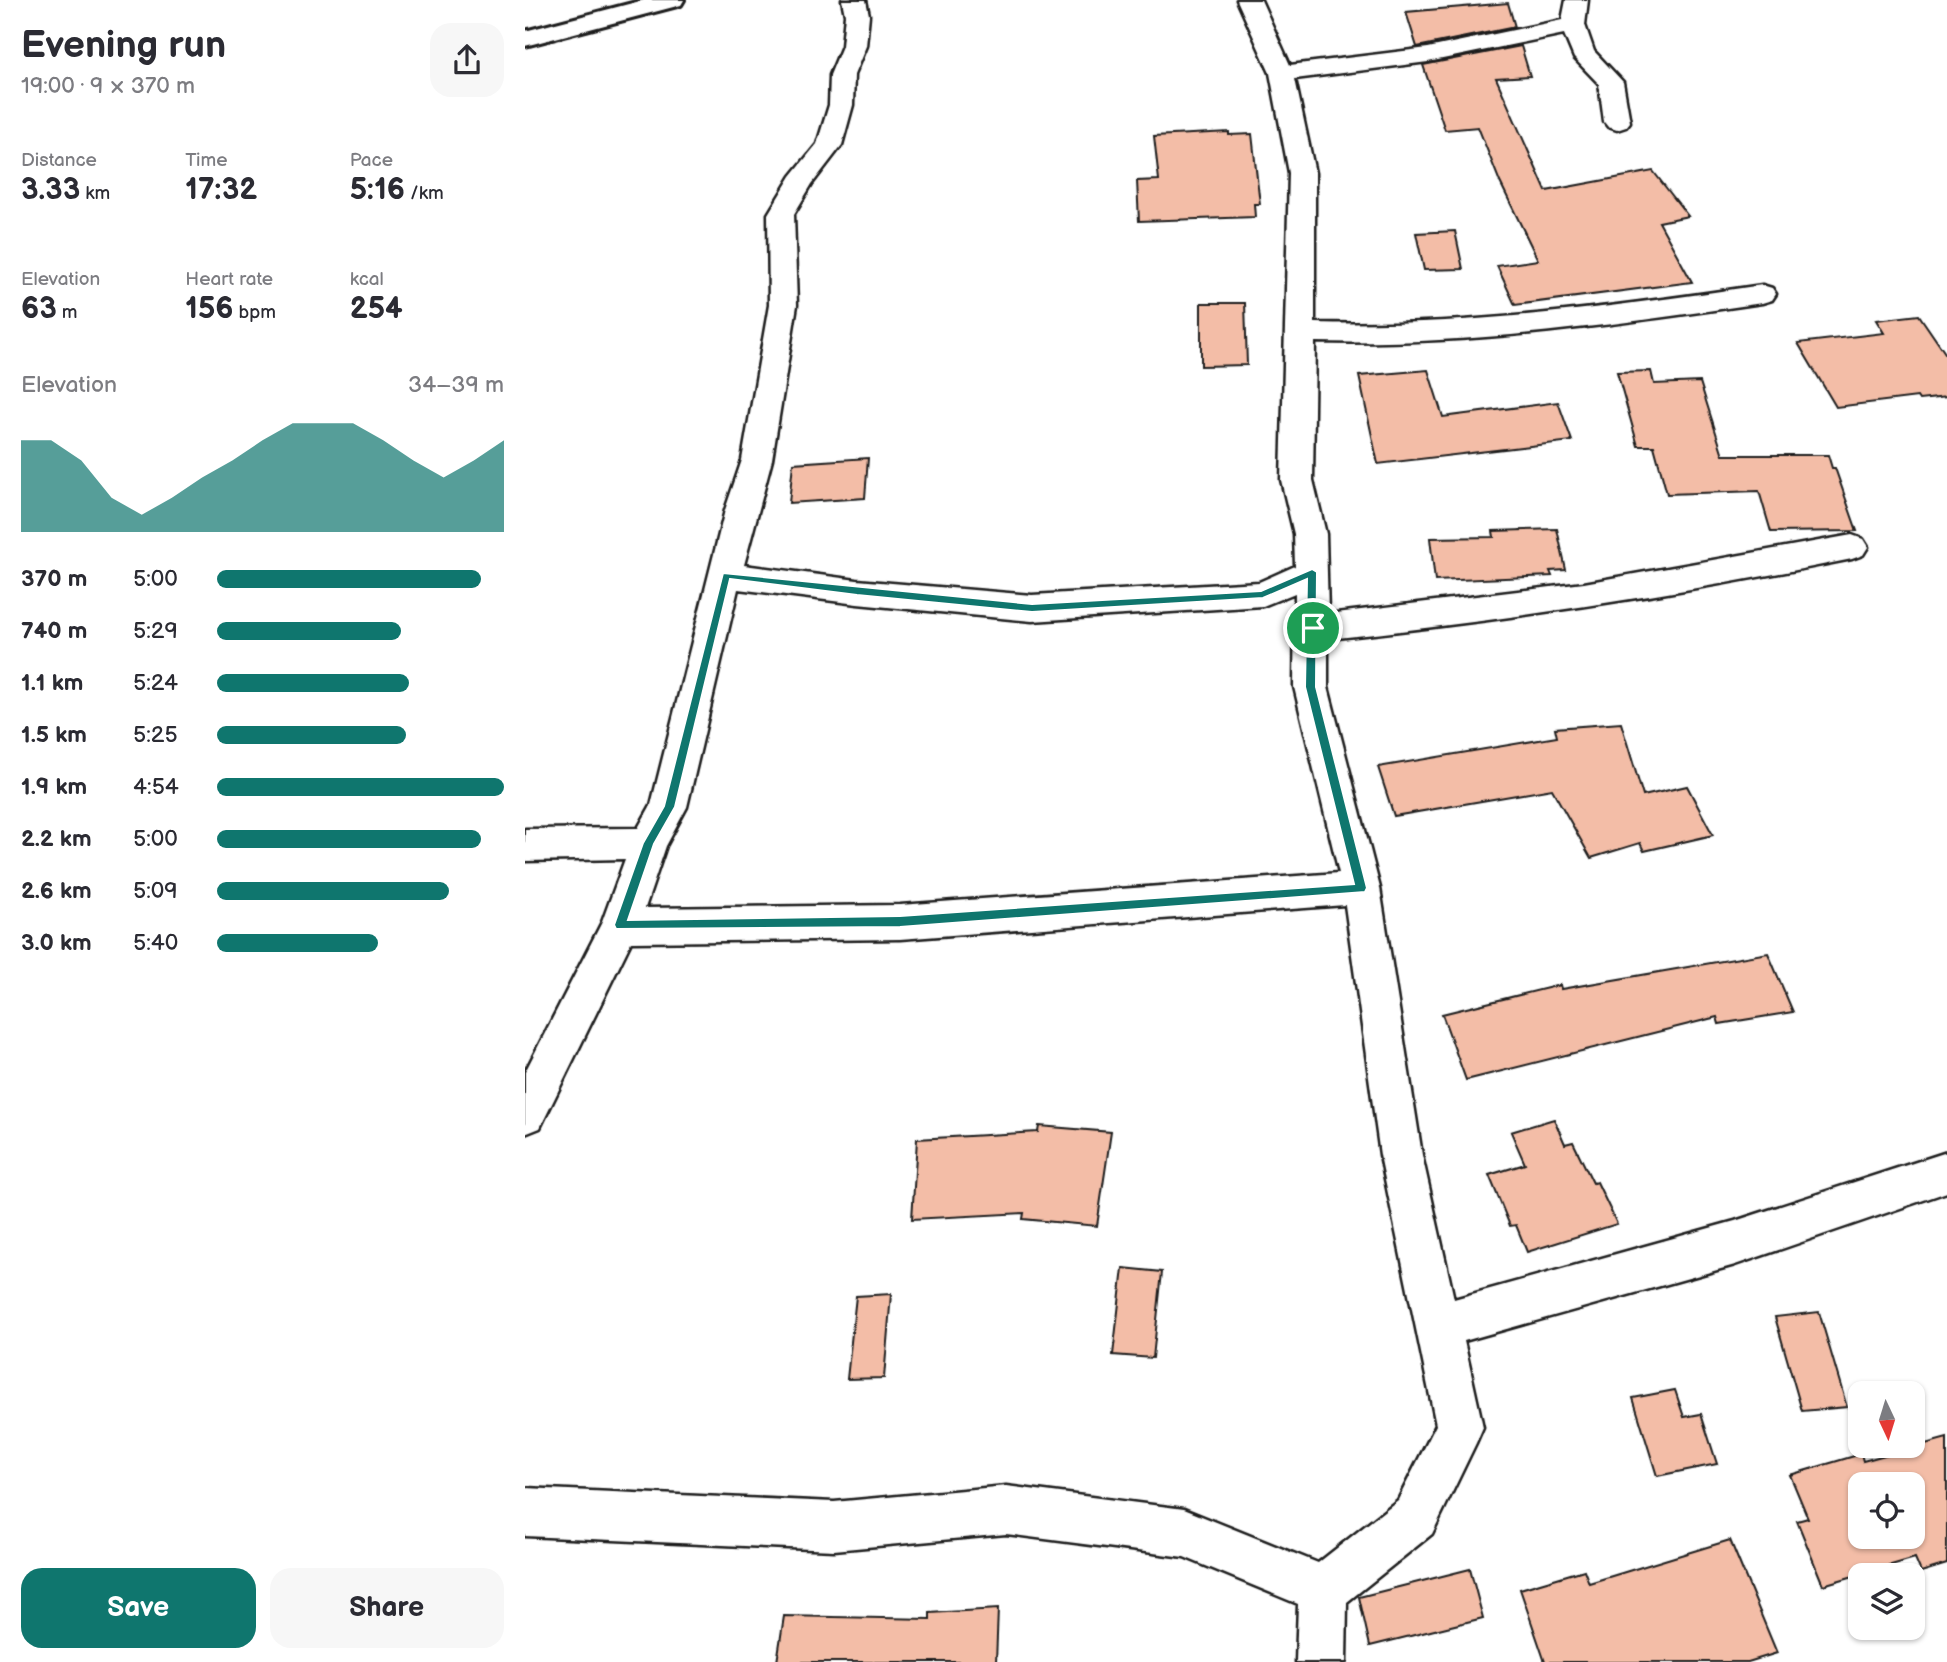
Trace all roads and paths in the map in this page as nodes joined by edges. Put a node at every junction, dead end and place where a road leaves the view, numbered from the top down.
1 (672, 0) edge
2 (854, 0) edge
3 (1249, 0) edge
4 (1577, 0) edge
5 (1573, 25) junction
6 (525, 39) edge
7 (1282, 73) junction
8 (1617, 122) dead end
9 (1762, 294) dead end
10 (1299, 332) junction
11 (1852, 547) dead end
12 (1312, 572) junction
13 (726, 575) junction
14 (1313, 628) junction
15 (649, 843) junction
16 (525, 845) edge
17 (1361, 888) junction
18 (620, 925) junction
19 (525, 1114) edge
20 (1947, 1172) edge
21 (1438, 1326) junction
22 (525, 1512) edge
23 (1323, 1590) junction
24 (1321, 1662) edge

1 - 6 main road
2 - 13 street
3 - 7 street
4 - 5 street
5 - 7 street
5 - 8 street
7 - 10 street
9 - 10 street
10 - 12 street
11 - 14 street
12 - 13 street
12 - 14 street
13 - 15 street
14 - 17 street
15 - 16 street
15 - 18 street
17 - 18 street
17 - 21 street
18 - 19 street
20 - 21 street
21 - 23 street
22 - 23 street
23 - 24 street

